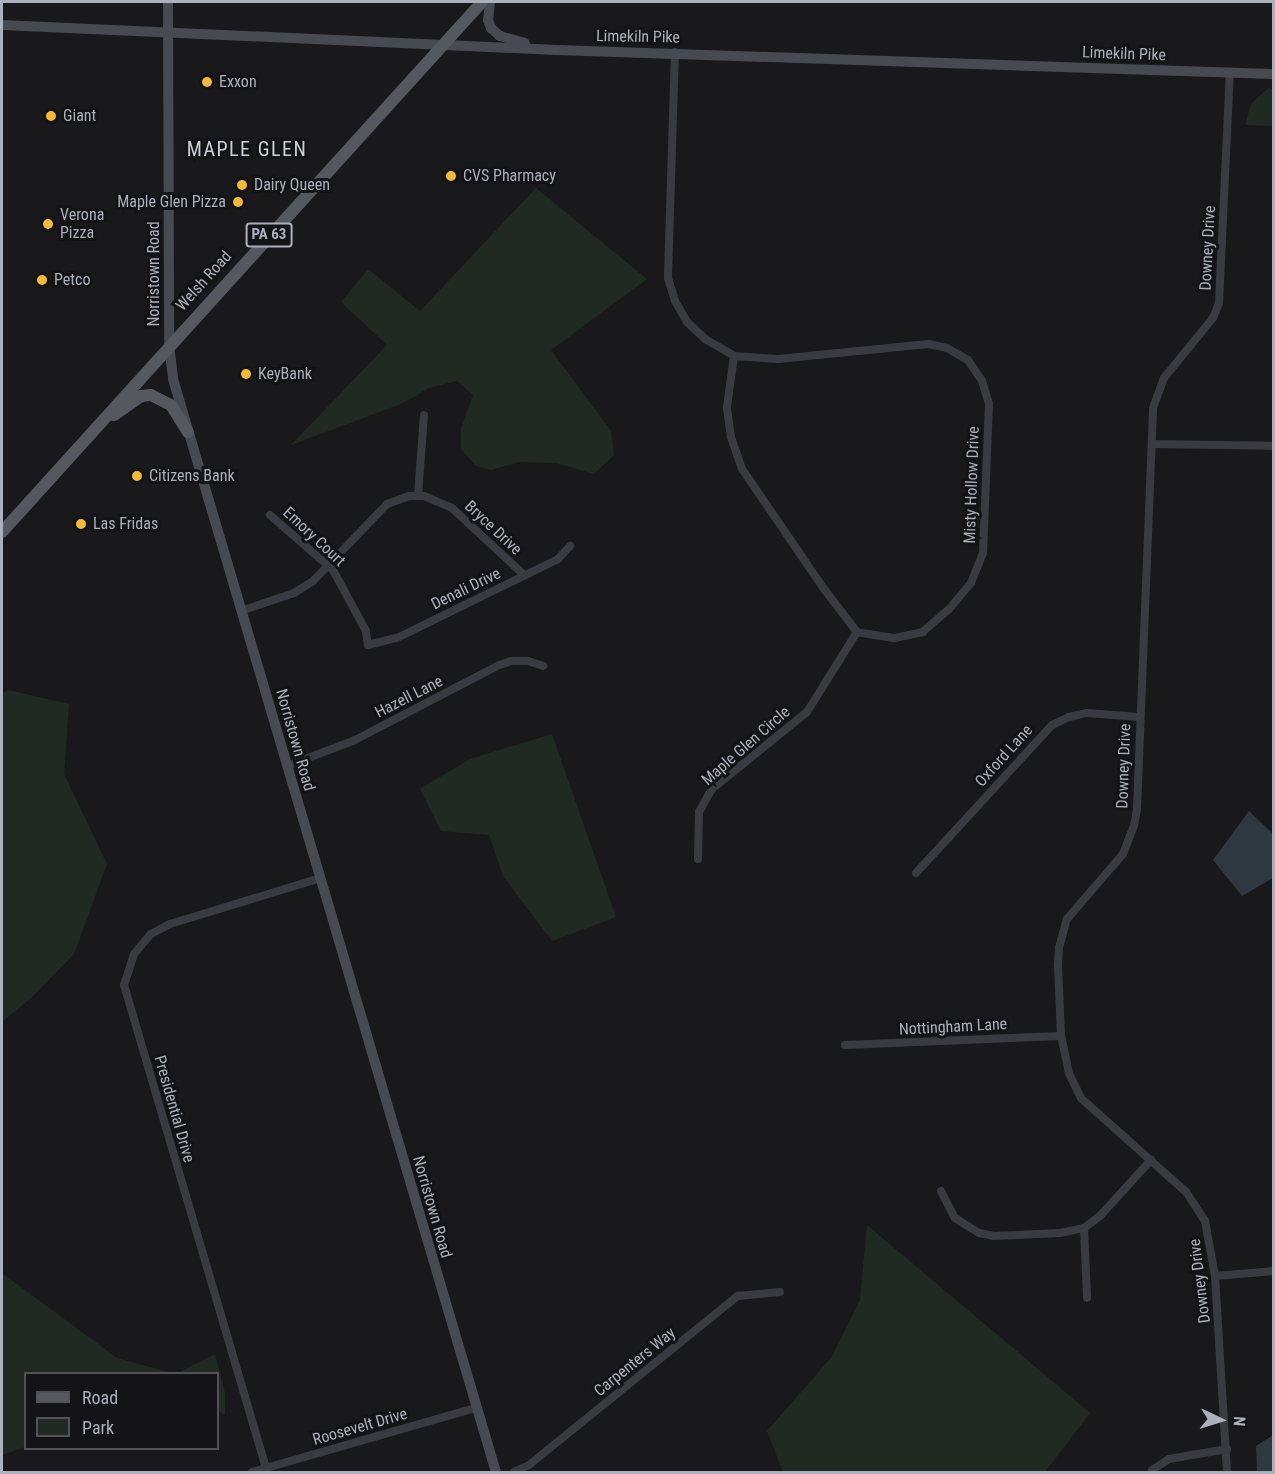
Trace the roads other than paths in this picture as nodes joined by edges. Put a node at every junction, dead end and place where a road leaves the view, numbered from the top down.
1 (168, 2) edge
2 (482, 2) edge
3 (490, 2) edge
4 (2, 25) edge
5 (167, 32) junction
6 (444, 44) junction
7 (557, 50) junction
8 (675, 52) junction
9 (1230, 73) junction
10 (1274, 74) edge
11 (169, 345) junction
12 (734, 356) junction
13 (424, 415) dead end
14 (188, 432) junction
15 (1153, 444) junction
16 (1274, 446) edge
17 (77, 448) junction
18 (418, 495) junction
19 (270, 515) dead end
20 (3, 527) edge
21 (570, 546) dead end
22 (328, 565) junction
23 (524, 575) junction
24 (241, 611) junction
25 (857, 632) junction
26 (368, 645) joint
27 (543, 666) dead end
28 (1139, 717) junction
29 (287, 766) junction
30 (698, 859) dead end
31 (916, 873) dead end
32 (320, 878) junction
33 (1062, 1036) junction
34 (845, 1046) dead end
35 (1151, 1160) junction
36 (941, 1191) dead end
37 (1084, 1228) junction
38 (1274, 1271) edge
39 (1215, 1276) junction
40 (780, 1292) dead end
41 (1087, 1299) dead end
42 (475, 1408) junction
43 (1227, 1449) junction
44 (266, 1468) junction
45 (1152, 1470) dead end
46 (252, 1473) edge
47 (496, 1473) edge
48 (514, 1473) edge
49 (1227, 1473) edge

1 - 5 main road, Norristown Road
2 - 6 main road, Welsh Road / PA 63
3 - 7 main road
4 - 5 main road, Limekiln Pike
5 - 6 main road, Limekiln Pike
5 - 11 main road, Norristown Road
6 - 7 main road, Limekiln Pike
6 - 11 main road, Welsh Road / PA 63
7 - 8 main road, Limekiln Pike
8 - 9 main road, Limekiln Pike
8 - 12 street, Misty Hollow Drive
9 - 10 main road, Limekiln Pike
9 - 15 street, Downey Drive
11 - 14 main road, Norristown Road
11 - 17 main road, Welsh Road / PA 63
12 - 25 street
12 - 25 street, Misty Hollow Drive
13 - 18 street
14 - 17 main road
14 - 24 main road, Norristown Road
15 - 16 street
15 - 28 street, Downey Drive
17 - 20 main road, Welsh Road / PA 63
18 - 22 street
18 - 23 street, Bryce Drive
19 - 22 street, Emory Court
21 - 23 street, Denali Drive
22 - 24 street
22 - 26 street, Emory Court
23 - 26 street, Denali Drive
24 - 29 main road, Norristown Road
25 - 30 street, Maple Glen Circle
27 - 29 street, Hazell Lane
28 - 31 street, Oxford Lane
28 - 33 street, Downey Drive
29 - 32 main road, Norristown Road
32 - 42 main road, Norristown Road
32 - 44 street, Presidential Drive
33 - 34 street, Nottingham Lane
33 - 35 street, Downey Drive
35 - 37 street
35 - 39 street, Downey Drive
36 - 37 street
37 - 41 street
38 - 39 street
39 - 43 street, Downey Drive
40 - 48 street, Carpenters Way
42 - 44 street, Roosevelt Drive
42 - 47 main road, Norristown Road
43 - 45 street
43 - 49 street, Downey Drive
44 - 46 street, Roosevelt Drive

